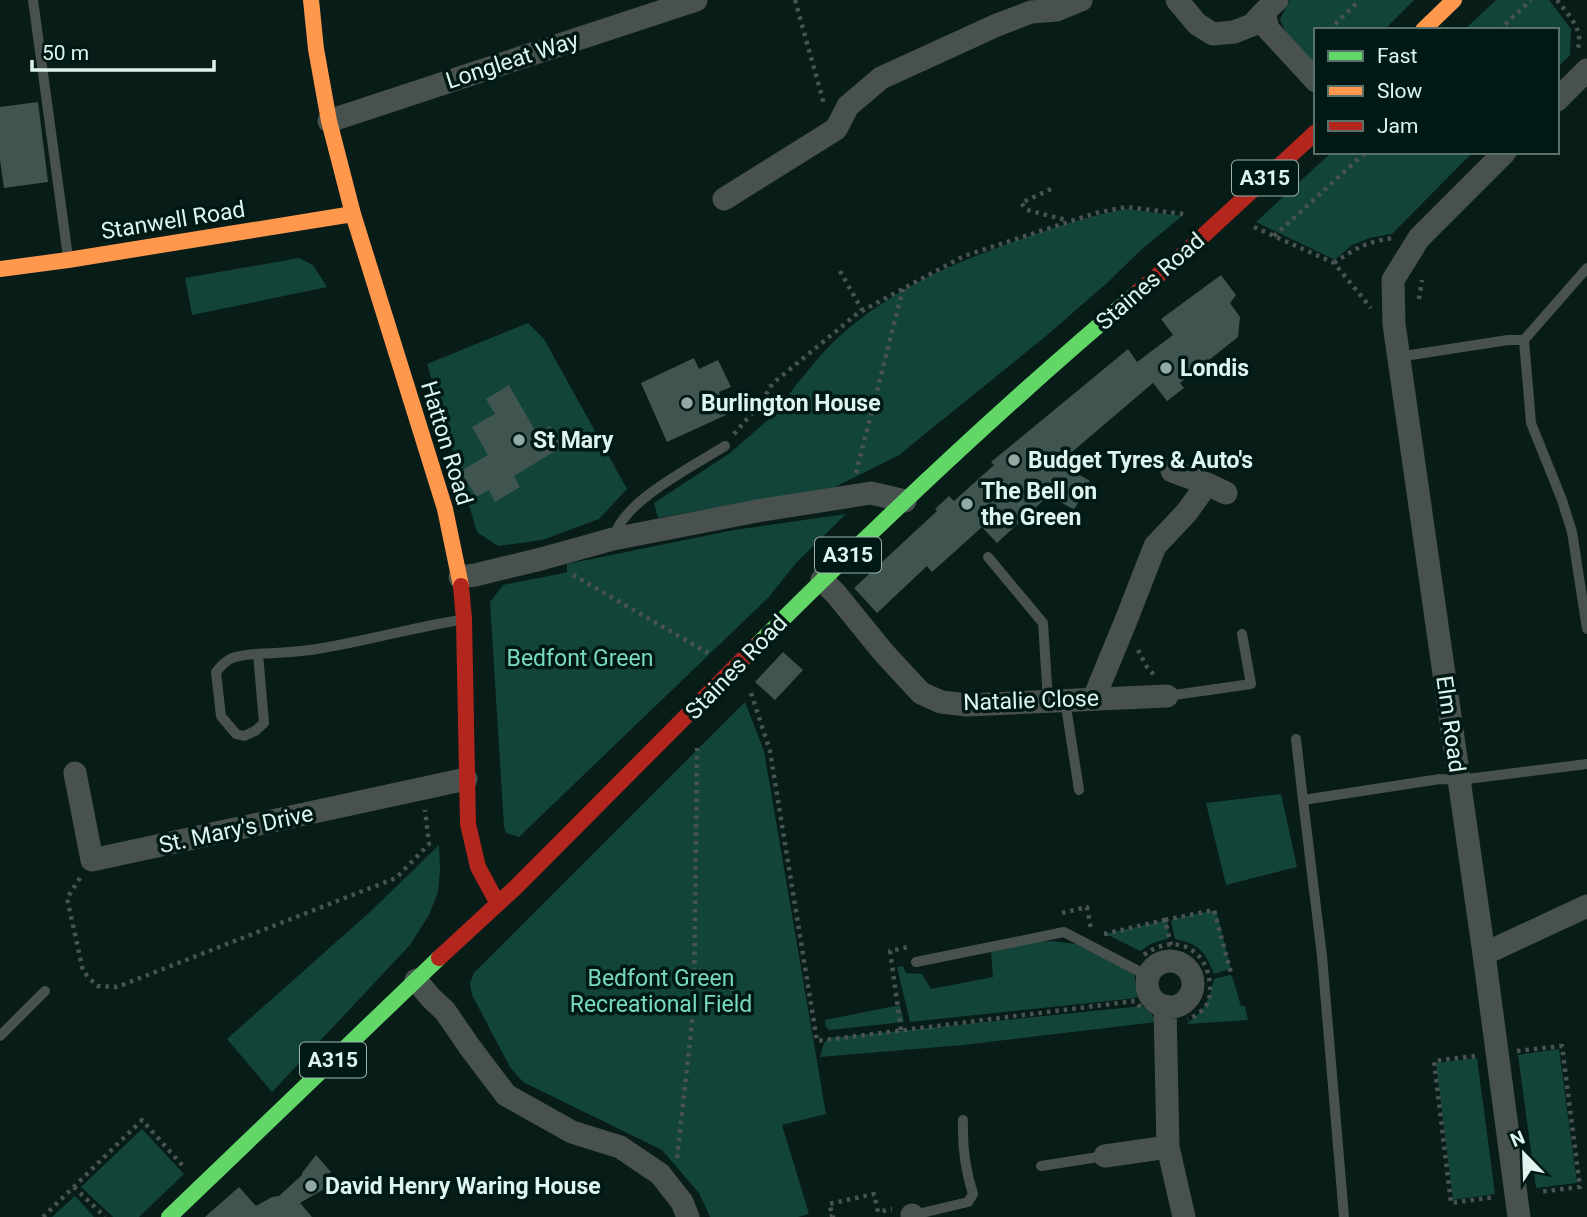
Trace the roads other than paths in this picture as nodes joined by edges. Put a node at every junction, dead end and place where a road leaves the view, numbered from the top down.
1 (33, 0) edge
2 (311, 0) edge
3 (696, 0) edge
4 (1081, 0) edge
5 (1177, 0) edge
6 (1454, 0) edge
7 (1270, 6) edge
8 (1425, 28) edge
9 (1580, 63) edge
10 (1314, 79) edge
11 (1559, 97) edge
12 (329, 121) junction
13 (1314, 134) edge
14 (1503, 154) edge
15 (724, 199) dead end
16 (353, 214) junction
17 (68, 260) junction
18 (1587, 268) edge
19 (0, 269) edge
20 (1524, 340) junction
21 (1398, 357) junction
22 (725, 446) road end
23 (1172, 471) dead end
24 (905, 501) junction
25 (613, 539) junction
26 (989, 557) dead end
27 (460, 577) junction
28 (821, 580) junction
29 (464, 619) junction
30 (1587, 629) edge
31 (1242, 634) dead end
32 (258, 654) junction
33 (1167, 696) joint
34 (1094, 698) junction
35 (1056, 701) junction
36 (1296, 739) dead end
37 (1587, 764) edge
38 (75, 773) dead end
39 (466, 779) junction
40 (1459, 780) junction
41 (1079, 790) dead end
42 (1303, 800) junction
43 (498, 904) junction
44 (1587, 906) edge
45 (1484, 954) junction
46 (916, 962) dead end
47 (1143, 968) junction
48 (416, 979) junction
49 (45, 991) dead end
50 (1165, 1006) junction
51 (0, 1036) edge
52 (963, 1120) dead end
53 (1168, 1147) junction
54 (1105, 1156) joint
55 (1041, 1166) dead end
56 (907, 1214) edge
57 (169, 1217) edge
58 (688, 1217) edge
59 (1184, 1217) edge
60 (1344, 1217) edge
61 (1519, 1217) edge

1 - 17 lane
2 - 12 main road, Hatton Road
3 - 12 street, Longleat Way
4 - 15 street
5 - 7 street
6 - 8 main road
7 - 10 street
9 - 11 street
12 - 16 main road, Hatton Road
13 - 24 main road, Staines Road / A315
14 - 21 street, Elm Road
16 - 17 main road, Stanwell Road
16 - 27 main road, Hatton Road
17 - 19 main road, Stanwell Road
18 - 20 lane
20 - 21 lane
20 - 30 lane
21 - 40 street, Elm Road
22 - 25 lane
23 - 34 street
24 - 25 street
24 - 28 main road, Staines Road / A315
25 - 27 street
26 - 35 lane
27 - 29 main road, Hatton Road
28 - 35 street, Natalie Close
28 - 43 main road, Staines Road / A315
29 - 32 lane
29 - 39 main road, Hatton Road
31 - 33 lane
32 - 32 lane
33 - 34 street, Natalie Close
34 - 35 street, Natalie Close
35 - 41 lane
36 - 42 lane
37 - 40 lane
38 - 39 street, St. Mary's Drive
39 - 43 main road, Hatton Road
40 - 42 lane
40 - 45 street, Elm Road
42 - 60 lane
43 - 48 main road, Staines Road / A315
44 - 45 street
45 - 61 street, Elm Road
46 - 47 lane
47 - 50 street
47 - 50 street
48 - 57 main road, Staines Road / A315
48 - 58 street
49 - 51 lane
50 - 53 street
52 - 56 lane
53 - 54 street
53 - 59 street
54 - 55 lane

